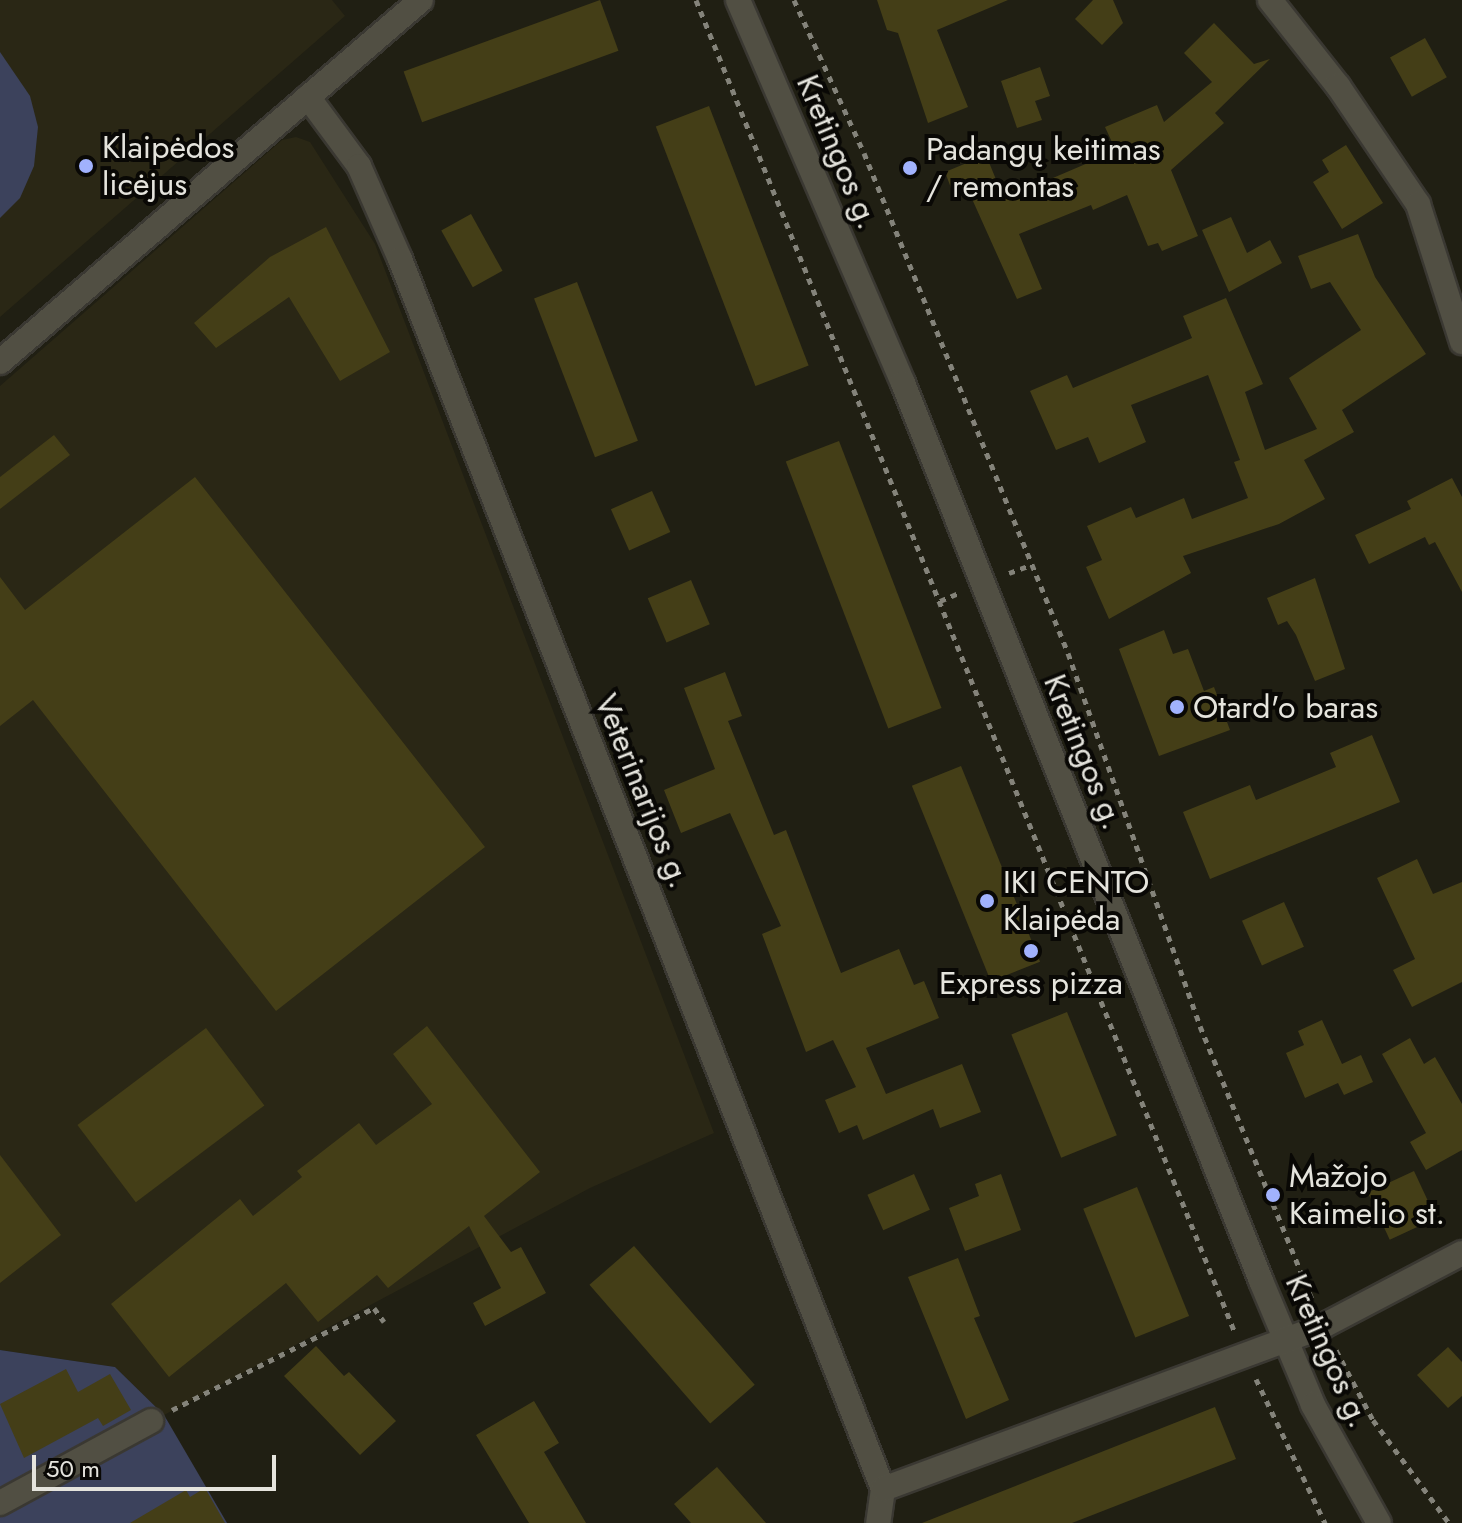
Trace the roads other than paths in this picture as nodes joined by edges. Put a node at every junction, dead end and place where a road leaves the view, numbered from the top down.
1 (421, 0) edge
2 (738, 0) edge
3 (1270, 0) edge
4 (308, 97) junction
5 (1462, 342) edge
6 (0, 362) edge
7 (1462, 1253) edge
8 (1286, 1339) junction
9 (151, 1421) road end
10 (883, 1489) junction
11 (0, 1503) edge
12 (878, 1523) edge
13 (1379, 1523) edge

1 - 4 street
2 - 8 street, Kretingos g.
3 - 5 street
4 - 6 street
4 - 10 street, Veterinarijos g.
7 - 8 street
8 - 10 street
8 - 13 street, Kretingos g.
9 - 11 street
10 - 12 street, Veterinarijos g.

